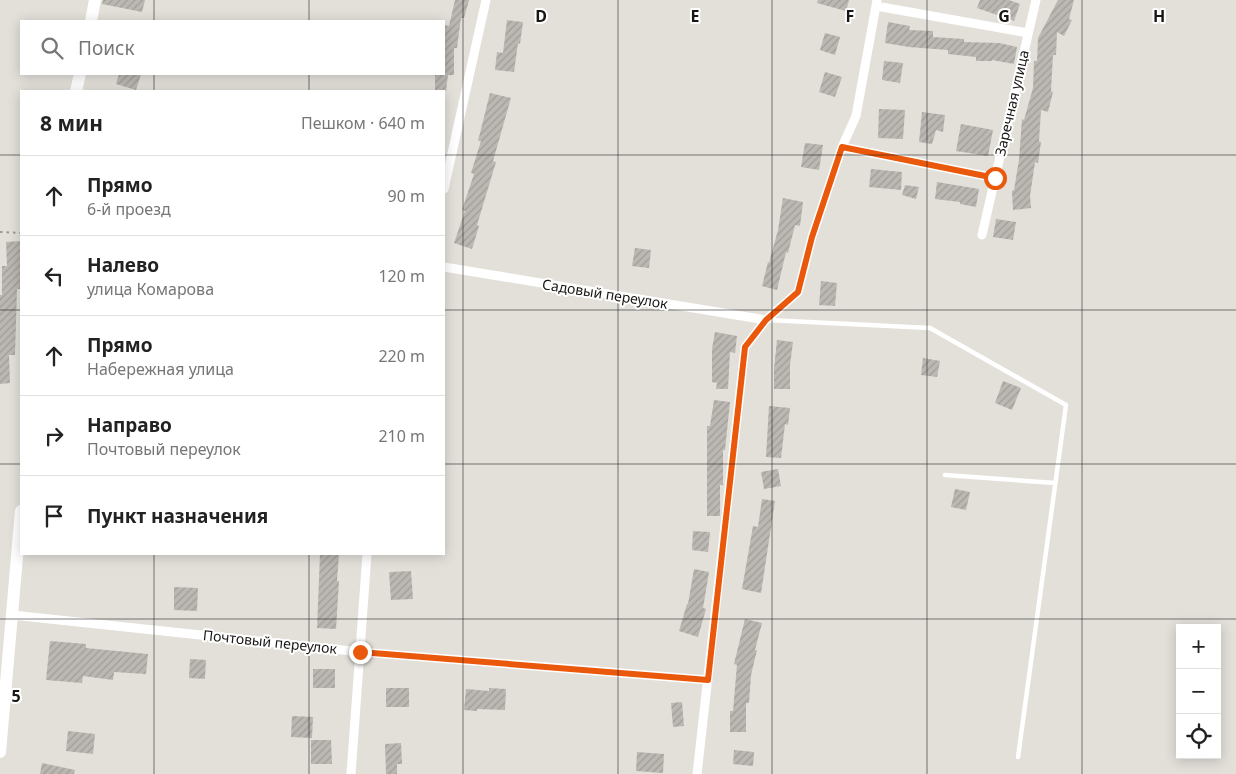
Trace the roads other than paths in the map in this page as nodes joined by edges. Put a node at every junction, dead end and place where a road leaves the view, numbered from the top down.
1 (95, 0) edge
2 (486, 0) edge
3 (1036, 0) edge
4 (877, 3) edge
5 (91, 20) edge
6 (1028, 34) junction
7 (80, 75) edge
8 (76, 90) edge
9 (842, 147) junction
10 (995, 178) junction
11 (445, 184) edge
12 (982, 235) dead end
13 (445, 267) edge
14 (766, 320) junction
15 (945, 475) dead end
16 (1055, 483) junction
17 (20, 523) edge
18 (367, 555) edge
19 (12, 615) junction
20 (360, 652) junction
21 (708, 680) junction
22 (0, 752) edge
23 (1018, 757) dead end
24 (351, 774) edge
25 (697, 774) edge

1 - 5 street
2 - 11 street
3 - 6 street, Заречная улица
4 - 6 street
4 - 9 street
6 - 10 street, Заречная улица
7 - 8 street
9 - 10 street
9 - 14 street
10 - 12 street, Заречная улица
13 - 14 street, Садовый переулок
14 - 16 lane
14 - 21 street
15 - 16 lane
16 - 23 lane
17 - 19 street
18 - 20 street
19 - 20 street, Почтовый переулок
19 - 22 street
20 - 21 street, Почтовый переулок
20 - 24 street
21 - 25 street

